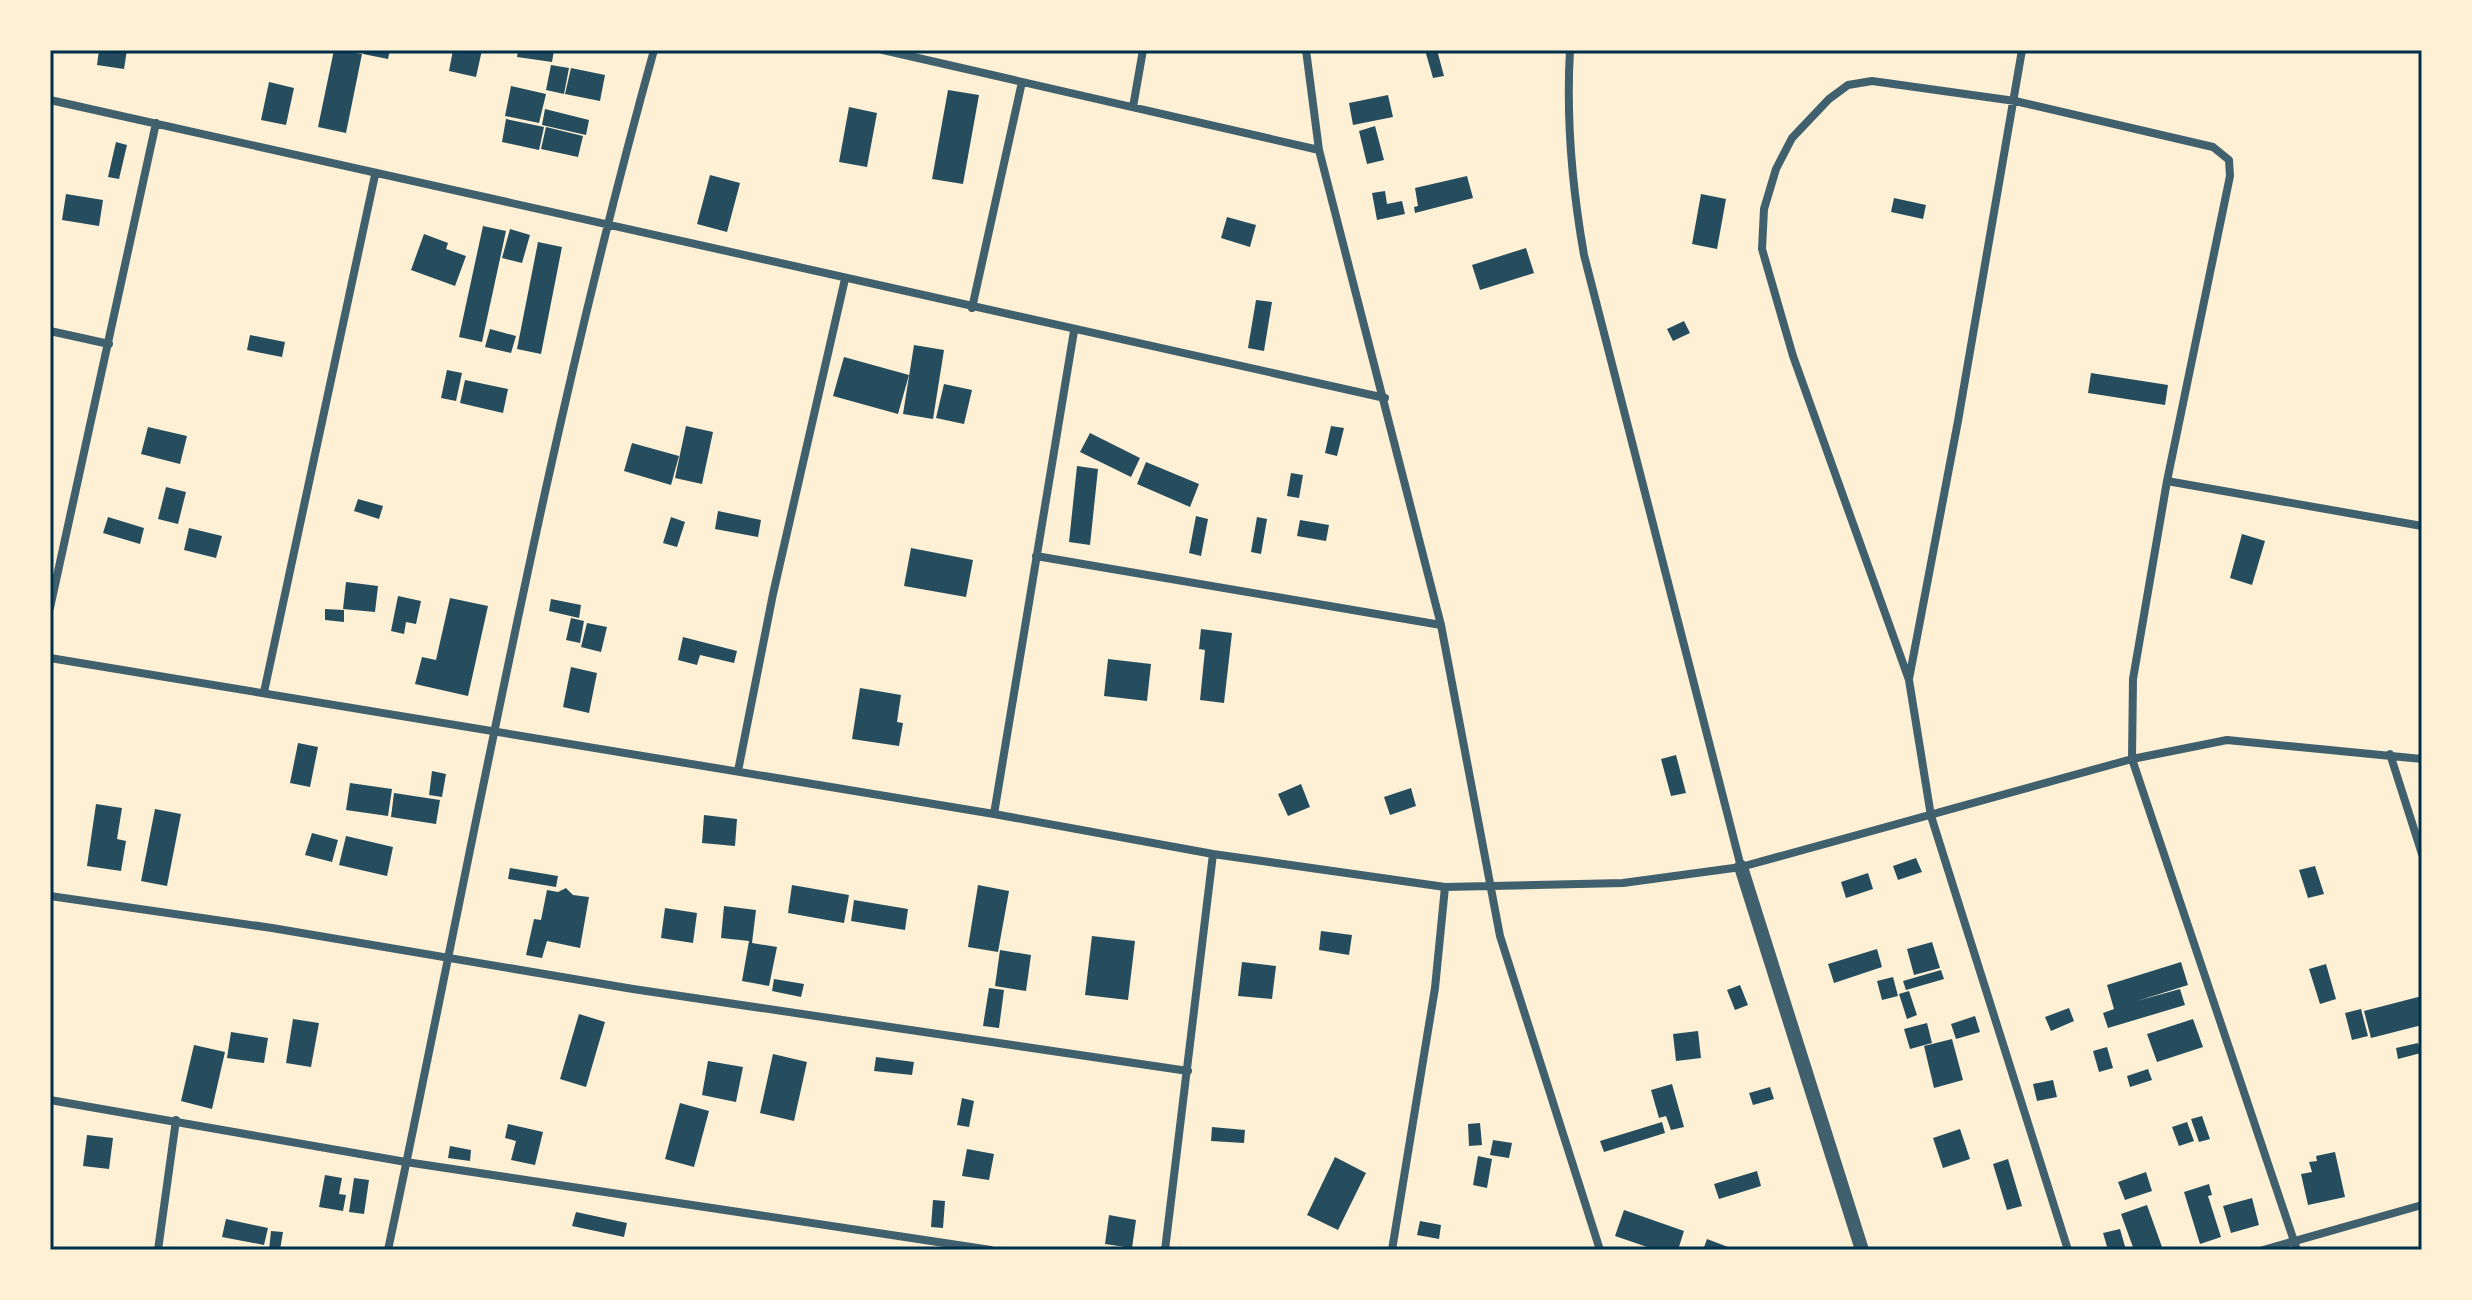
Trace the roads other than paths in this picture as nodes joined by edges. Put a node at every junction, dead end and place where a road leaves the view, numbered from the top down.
1 (654, 50) edge
2 (883, 50) edge
3 (1143, 50) edge
4 (1306, 50) edge
5 (1570, 50) edge
6 (2022, 50) edge
7 (1022, 82) junction
8 (50, 100) edge
9 (2015, 101) junction
10 (1133, 107) junction
11 (156, 123) junction
12 (1319, 150) junction
13 (375, 175) junction
14 (606, 223) junction
15 (845, 279) junction
16 (972, 308) junction
17 (50, 331) edge
18 (1074, 331) junction
19 (109, 344) junction
20 (1385, 398) junction
21 (2167, 481) junction
22 (2422, 526) edge
23 (1036, 556) junction
24 (50, 608) edge
25 (1441, 625) junction
26 (50, 658) edge
27 (1909, 680) junction
28 (264, 692) junction
29 (493, 730) junction
30 (2390, 754) junction
31 (2132, 759) junction
32 (2422, 759) edge
33 (738, 771) junction
34 (994, 814) junction
35 (1931, 816) junction
36 (1213, 854) junction
37 (2422, 854) edge
38 (1741, 867) junction
39 (1445, 887) junction
40 (1492, 889) junction
41 (50, 896) edge
42 (449, 957) junction
43 (1188, 1071) junction
44 (50, 1100) edge
45 (176, 1120) junction
46 (406, 1162) junction
47 (2422, 1205) edge
48 (930, 1245) edge
49 (2295, 1246) edge
50 (158, 1250) edge
51 (388, 1250) edge
52 (991, 1250) edge
53 (1165, 1250) edge
54 (1392, 1250) edge
55 (1600, 1250) edge
56 (1862, 1250) edge
57 (2068, 1250) edge
58 (2263, 1250) edge

1 - 14 street
2 - 7 street
3 - 10 street
4 - 12 street
5 - 38 street
6 - 9 street
7 - 10 street
7 - 16 street
8 - 11 street
9 - 21 street
9 - 27 street
9 - 27 street
10 - 12 street
11 - 13 street
11 - 19 street
12 - 20 street
13 - 14 street
13 - 28 street
14 - 15 street
14 - 29 street
15 - 16 street
15 - 33 street
16 - 18 street
17 - 19 street
18 - 20 street
18 - 23 street
19 - 24 street
20 - 25 street
21 - 22 street
21 - 31 street
23 - 25 street
23 - 34 street
25 - 40 street
26 - 28 street
27 - 35 street
28 - 29 street
29 - 33 street
29 - 42 street
30 - 31 street
30 - 32 street
30 - 37 street
31 - 35 street
31 - 49 street
33 - 34 street
34 - 36 street
35 - 38 street
35 - 57 street
36 - 39 street
36 - 43 street
38 - 40 street
38 - 56 street
39 - 40 street
39 - 54 street
40 - 55 street
41 - 42 street
42 - 43 street
42 - 46 street
43 - 53 street
44 - 45 street
45 - 46 street
45 - 50 street
46 - 48 street
46 - 51 street
47 - 49 street
48 - 52 street
49 - 58 street

